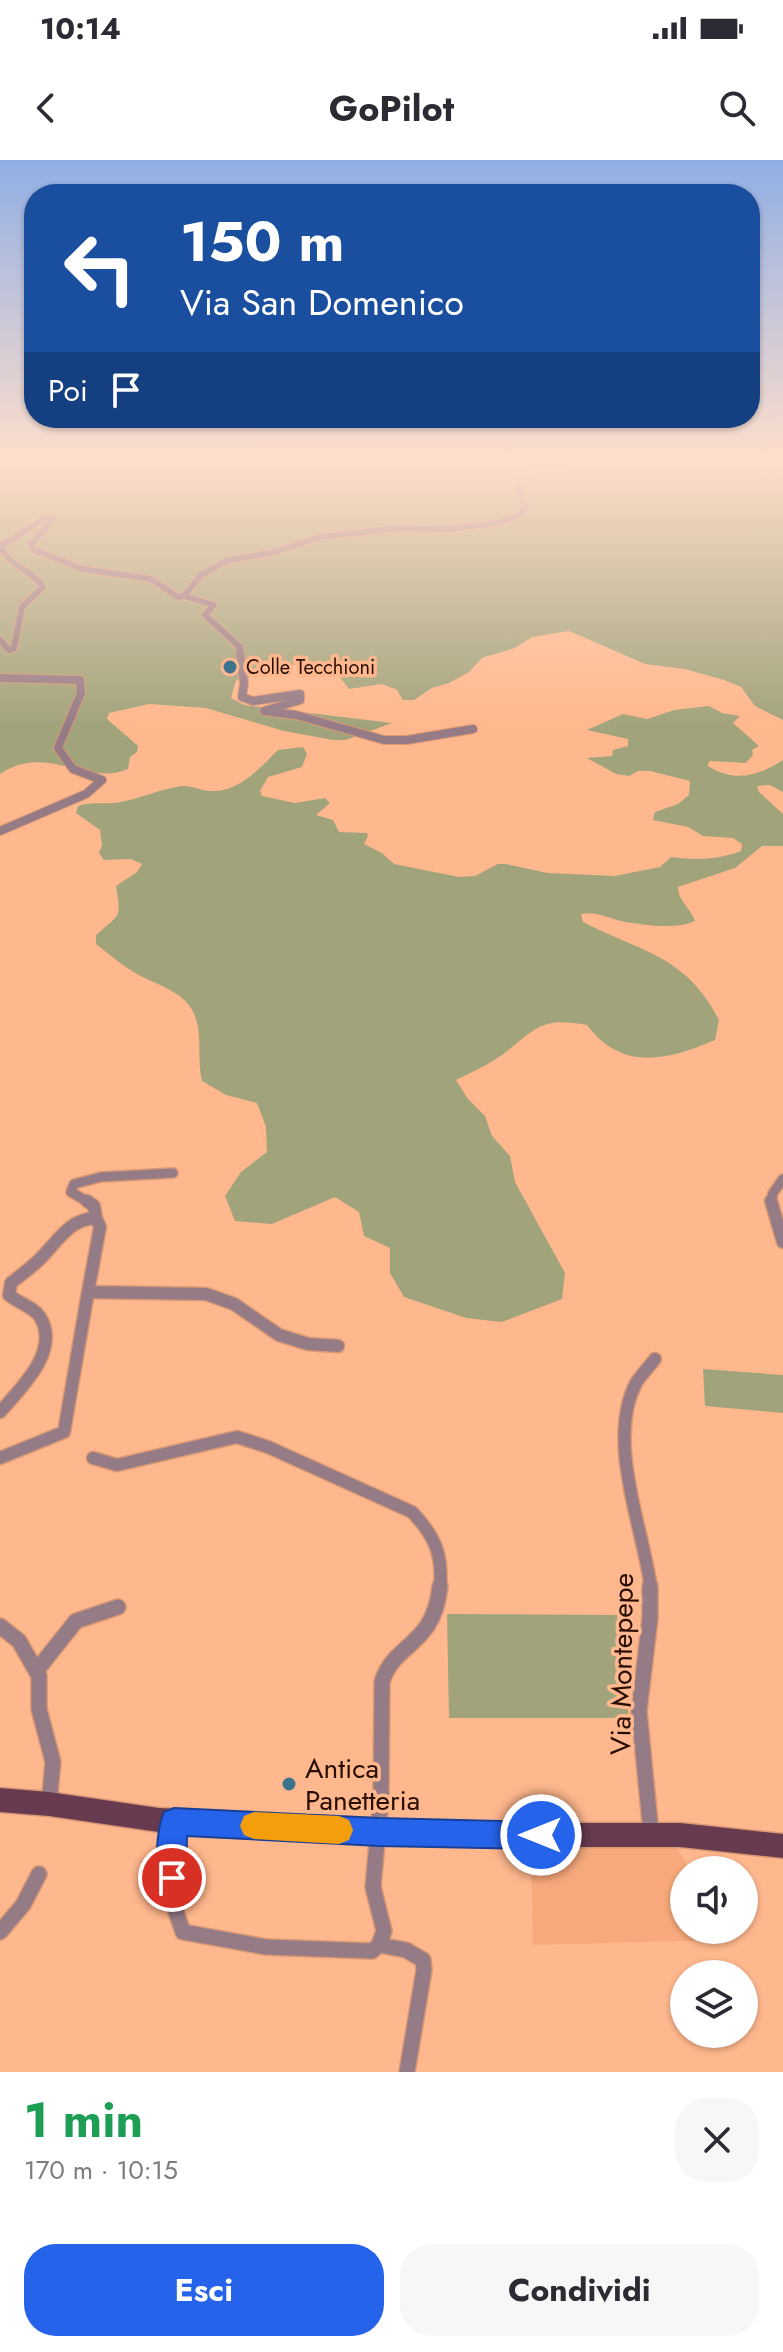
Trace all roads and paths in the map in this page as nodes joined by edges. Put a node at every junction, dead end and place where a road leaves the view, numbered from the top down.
1 (2, 549) edge
2 (34, 549) edge
3 (282, 549) edge
4 (184, 596) junction
5 (0, 640) edge
6 (0, 678) edge
7 (473, 729) dead end
8 (0, 831) edge
9 (173, 1173) dead end
10 (783, 1179) edge
11 (96, 1218) junction
12 (783, 1242) edge
13 (88, 1292) junction
14 (338, 1346) dead end
15 (655, 1359) dead end
16 (0, 1412) edge
17 (0, 1458) edge
18 (93, 1458) dead end
19 (118, 1607) dead end
20 (0, 1626) edge
21 (37, 1670) junction
22 (0, 1800) edge
23 (49, 1804) junction
24 (174, 1821) junction
25 (379, 1832) junction
26 (652, 1835) junction
27 (783, 1846) edge
28 (39, 1874) dead end
29 (0, 1932) edge
30 (379, 1945) junction
31 (407, 2072) edge

1 - 5 street
2 - 4 street
3 - 4 street
4 - 7 street
6 - 8 street
9 - 11 street
10 - 12 street
11 - 13 street
11 - 16 street
13 - 14 street
13 - 17 street
15 - 26 street, Via Montepepe
18 - 25 street
19 - 21 street
20 - 21 street
21 - 23 street
22 - 23 main road
23 - 24 main road
24 - 25 main road
24 - 30 street
25 - 26 main road
25 - 30 street
26 - 27 main road
28 - 29 street
30 - 31 street

